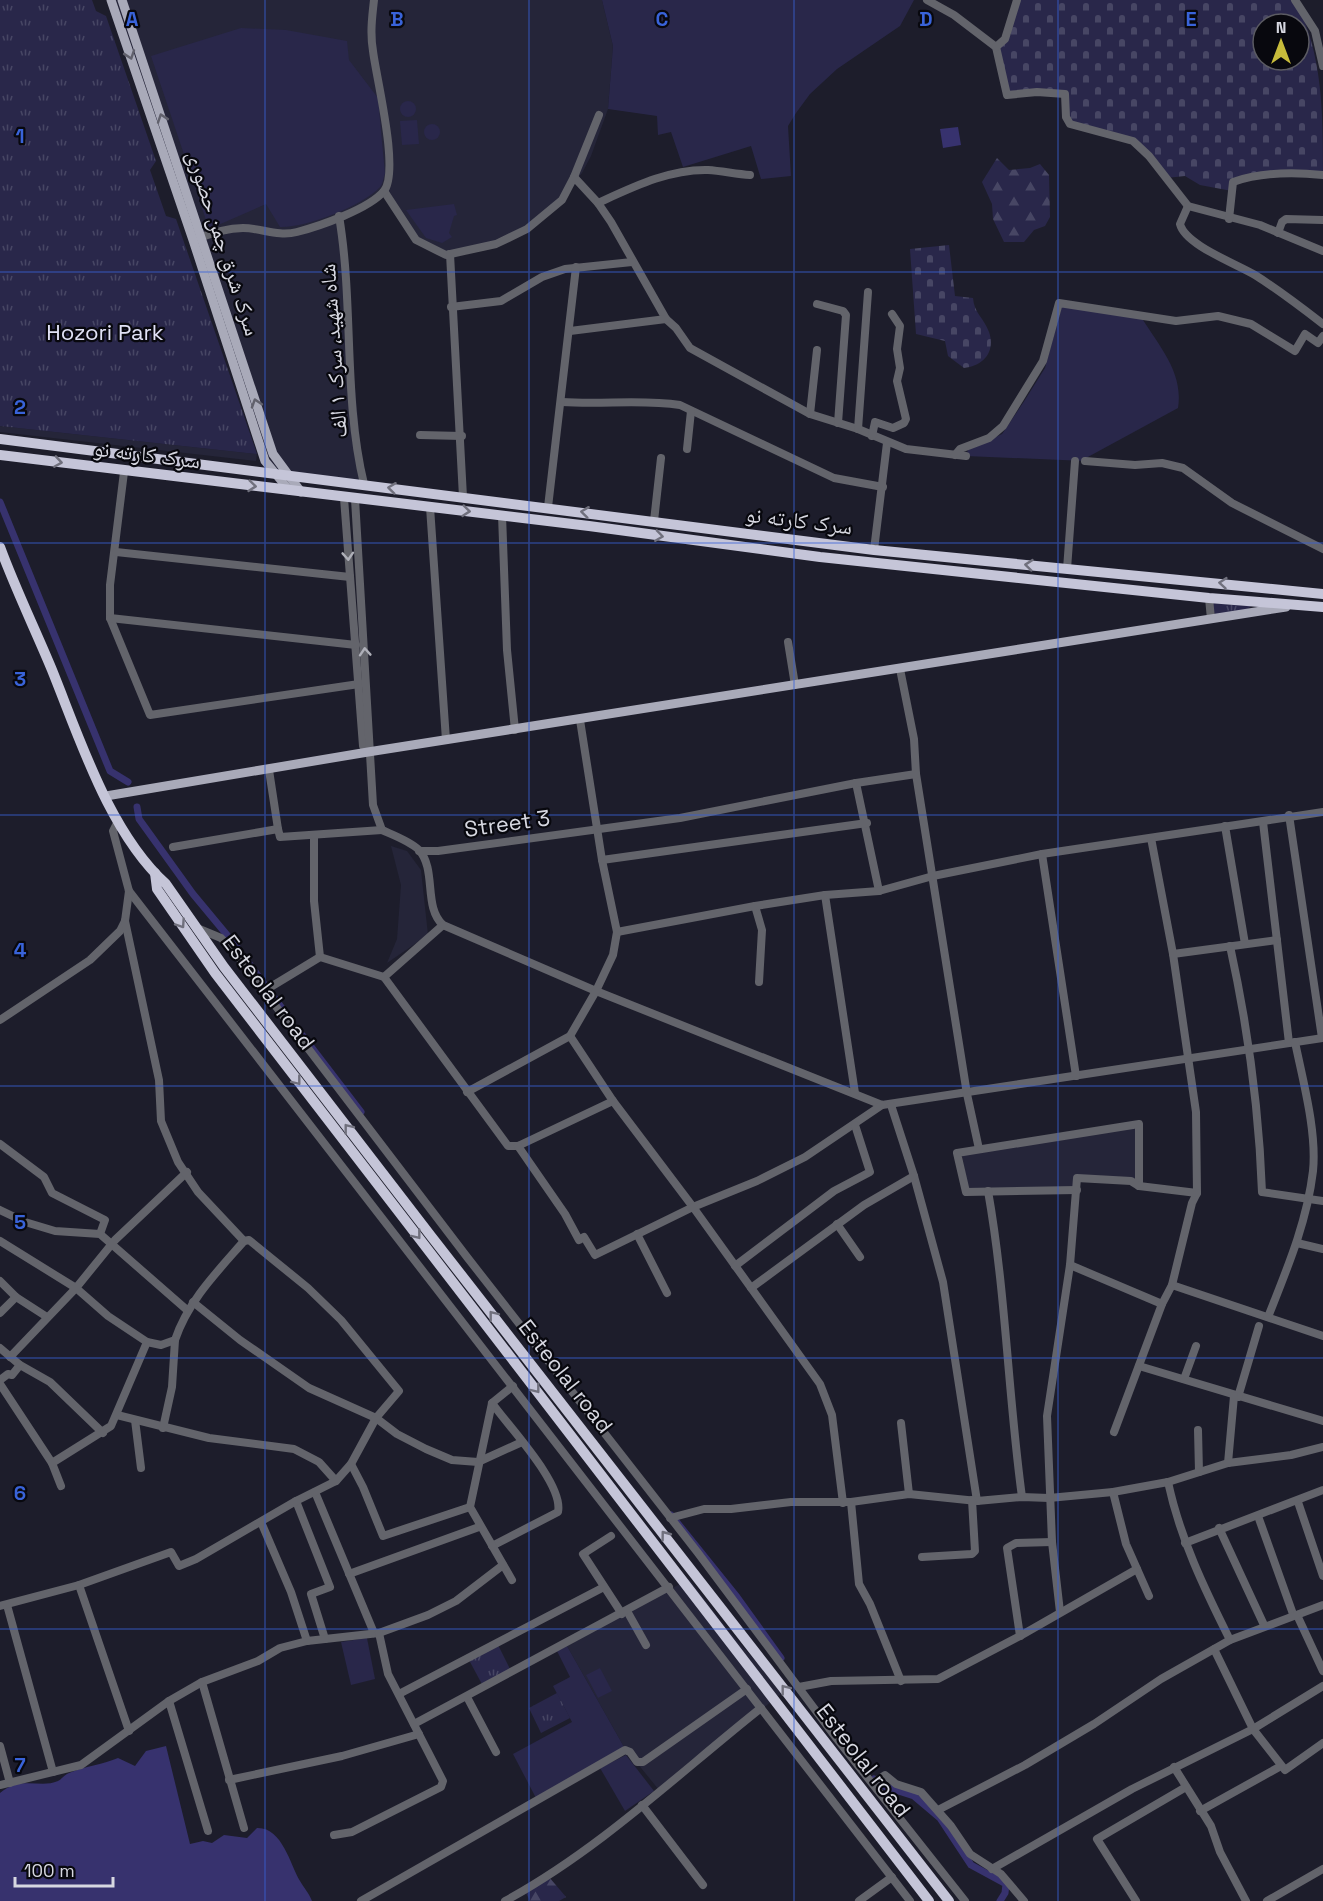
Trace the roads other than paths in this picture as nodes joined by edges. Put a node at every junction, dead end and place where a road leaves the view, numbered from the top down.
1 (111, 0) edge
2 (122, 0) edge
3 (374, 0) edge
4 (927, 0) edge
5 (1017, 0) edge
6 (1295, 0) edge
7 (996, 47) junction
8 (1323, 66) edge
9 (599, 115) dead end
10 (750, 175) dead end
11 (1323, 175) edge
12 (574, 177) junction
13 (384, 191) junction
14 (598, 203) junction
15 (1188, 206) junction
16 (339, 216) junction
17 (1228, 219) junction
18 (1323, 220) edge
19 (1278, 233) junction
20 (197, 238) junction
21 (1323, 251) edge
22 (450, 254) junction
23 (632, 262) junction
24 (576, 267) junction
25 (868, 292) dead end
26 (817, 304) dead end
27 (451, 307) junction
28 (892, 314) dead end
29 (666, 320) junction
30 (1323, 324) edge
31 (570, 332) junction
32 (1323, 336) edge
33 (817, 350) dead end
34 (562, 402) junction
35 (691, 411) junction
36 (810, 414) junction
37 (838, 423) junction
38 (858, 429) junction
39 (420, 435) dead end
40 (462, 436) junction
41 (872, 436) junction
42 (0, 439) edge
43 (887, 443) junction
44 (687, 449) dead end
45 (0, 455) edge
46 (955, 455) junction
47 (966, 456) dead end
48 (661, 458) dead end
49 (1075, 461) dead end
50 (1085, 461) dead end
51 (124, 472) junction
52 (272, 472) junction
53 (289, 474) junction
54 (364, 484) junction
55 (883, 487) junction
56 (289, 490) junction
57 (301, 492) junction
58 (464, 497) junction
59 (350, 498) junction
60 (430, 507) junction
61 (549, 507) junction
62 (502, 515) junction
63 (654, 521) junction
64 (0, 547) edge
65 (1323, 549) edge
66 (874, 550) junction
67 (116, 552) junction
68 (1067, 569) junction
69 (350, 577) junction
70 (1255, 586) junction
71 (1323, 594) edge
72 (1209, 598) junction
73 (1257, 601) junction
74 (1306, 605) junction
75 (1323, 607) edge
76 (110, 618) junction
77 (1211, 619) junction
78 (788, 642) dead end
79 (356, 645) junction
80 (900, 669) junction
81 (359, 684) junction
82 (795, 686) junction
83 (580, 720) junction
84 (515, 730) junction
85 (446, 740) junction
86 (368, 752) junction
87 (269, 770) junction
88 (916, 774) junction
89 (856, 783) junction
90 (106, 796) junction
91 (1323, 812) edge
92 (1289, 815) junction
93 (118, 821) junction
94 (1263, 822) junction
95 (867, 823) junction
96 (1226, 826) junction
97 (278, 829) junction
98 (382, 830) junction
99 (598, 830) junction
100 (314, 835) junction
101 (1151, 837) junction
102 (173, 847) dead end
103 (419, 851) junction
104 (1042, 854) junction
105 (602, 860) junction
106 (154, 873) junction
107 (933, 876) junction
108 (129, 891) junction
109 (879, 891) junction
110 (825, 895) junction
111 (755, 906) junction
112 (125, 921) junction
113 (443, 925) junction
114 (196, 928) junction
115 (618, 932) junction
116 (1276, 940) junction
117 (1245, 944) junction
118 (1230, 946) junction
119 (1173, 954) junction
120 (320, 957) junction
121 (384, 977) junction
122 (759, 982) dead end
123 (265, 990) junction
124 (596, 991) junction
125 (0, 1020) edge
126 (570, 1036) junction
127 (1322, 1038) edge
128 (1292, 1043) junction
129 (1247, 1050) junction
130 (1188, 1060) junction
131 (1076, 1076) junction
132 (467, 1092) junction
133 (855, 1093) junction
134 (967, 1094) junction
135 (613, 1101) junction
136 (887, 1105) junction
137 (855, 1125) junction
138 (0, 1144) edge
139 (518, 1146) junction
140 (979, 1149) junction
141 (367, 1152) junction
142 (358, 1159) junction
143 (187, 1172) junction
144 (915, 1176) junction
145 (1139, 1186) junction
146 (1077, 1190) junction
147 (988, 1191) junction
148 (1197, 1193) junction
149 (1308, 1199) junction
150 (1323, 1201) edge
151 (693, 1207) junction
152 (0, 1210) edge
153 (837, 1224) junction
154 (100, 1234) junction
155 (637, 1234) junction
156 (244, 1240) junction
157 (0, 1241) edge
158 (1297, 1243) junction
159 (113, 1246) junction
160 (1323, 1249) edge
161 (860, 1257) dead end
162 (735, 1266) junction
163 (1070, 1266) junction
164 (0, 1281) edge
165 (1172, 1285) junction
166 (76, 1288) junction
167 (751, 1288) junction
168 (667, 1293) dead end
169 (16, 1297) junction
170 (193, 1302) junction
171 (1162, 1304) junction
172 (187, 1310) junction
173 (0, 1313) edge
174 (47, 1317) junction
175 (1268, 1317) junction
176 (1259, 1326) dead end
177 (1323, 1336) edge
178 (175, 1340) junction
179 (147, 1342) junction
180 (1196, 1346) dead end
181 (0, 1348) edge
182 (10, 1357) junction
183 (20, 1365) junction
184 (1139, 1366) junction
185 (1184, 1379) junction
186 (0, 1382) edge
187 (513, 1386) junction
188 (1236, 1397) junction
189 (492, 1403) junction
190 (117, 1415) junction
191 (376, 1418) junction
192 (135, 1420) junction
193 (1323, 1421) edge
194 (901, 1423) dead end
195 (163, 1428) junction
196 (1198, 1430) dead end
197 (1114, 1432) dead end
198 (103, 1433) junction
199 (522, 1442) junction
200 (1323, 1447) edge
201 (478, 1461) junction
202 (52, 1463) junction
203 (1228, 1463) junction
204 (351, 1464) junction
205 (141, 1468) dead end
206 (1199, 1472) junction
207 (336, 1481) junction
208 (1168, 1482) junction
209 (62, 1486) dead end
210 (626, 1486) junction
211 (1323, 1490) edge
212 (315, 1492) junction
213 (1113, 1492) junction
214 (616, 1493) junction
215 (909, 1494) junction
216 (1022, 1497) junction
217 (1049, 1498) junction
218 (975, 1500) junction
219 (296, 1501) junction
220 (847, 1502) junction
221 (1298, 1502) junction
222 (470, 1507) junction
223 (1258, 1516) junction
224 (670, 1518) junction
225 (261, 1522) junction
226 (479, 1527) junction
227 (1220, 1528) junction
228 (611, 1536) dead end
229 (1052, 1542) junction
230 (1185, 1543) junction
231 (492, 1546) junction
232 (922, 1557) dead end
233 (503, 1565) junction
234 (1137, 1569) junction
235 (349, 1574) junction
236 (1323, 1576) edge
237 (512, 1580) dead end
238 (80, 1585) junction
239 (604, 1587) junction
240 (669, 1587) junction
241 (1149, 1596) dead end
242 (3, 1605) edge
243 (1323, 1605) edge
244 (1060, 1612) junction
245 (625, 1613) junction
246 (1295, 1615) junction
247 (1264, 1625) junction
248 (377, 1633) junction
249 (1020, 1636) junction
250 (325, 1639) junction
251 (1230, 1640) junction
252 (307, 1641) junction
253 (646, 1645) dead end
254 (1214, 1649) junction
255 (1323, 1671) edge
256 (901, 1681) junction
257 (202, 1682) junction
258 (802, 1686) junction
259 (1323, 1686) edge
260 (747, 1689) junction
261 (399, 1694) junction
262 (467, 1697) junction
263 (170, 1701) junction
264 (761, 1707) junction
265 (414, 1724) junction
266 (1253, 1729) junction
267 (129, 1731) junction
268 (419, 1734) junction
269 (1323, 1743) edge
270 (0, 1746) edge
271 (496, 1752) dead end
272 (1281, 1766) junction
273 (1174, 1767) junction
274 (53, 1772) junction
275 (229, 1780) junction
276 (877, 1780) junction
277 (10, 1783) junction
278 (0, 1785) edge
279 (1186, 1787) junction
280 (642, 1805) junction
281 (938, 1810) junction
282 (1200, 1811) junction
283 (243, 1828) dead end
284 (208, 1831) dead end
285 (334, 1834) dead end
286 (916, 1858) junction
287 (903, 1867) junction
288 (992, 1869) junction
289 (1323, 1869) edge
290 (892, 1877) junction
291 (703, 1885) dead end
292 (361, 1901) edge
293 (505, 1901) edge
294 (859, 1901) edge
295 (910, 1901) edge
296 (929, 1901) edge
297 (949, 1901) edge
298 (965, 1901) edge
299 (1024, 1901) edge
300 (1136, 1901) edge
301 (1246, 1901) edge
302 (1267, 1901) edge

1 -> 20 main road, سرک شرق چمن حضوری
20 -> 2 main road, سرک شرق چمن حضوری
3 - 13 street
4 - 7 street
5 - 7 street
6 - 8 street
7 - 15 street
9 - 12 street
10 - 14 street
11 - 17 street
12 - 14 street
12 - 22 street
13 - 16 street
13 - 22 street
14 - 23 street
15 - 17 street
15 - 30 street
16 - 20 street
16 - 54 street, شاه شهید، سرک ۱ الف
17 - 19 street
18 - 19 street
19 - 21 street
20 - 52 main road, سرک شرق چمن حضوری
53 -> 20 main road, سرک شرق چمن حضوری
22 - 27 street
23 - 24 street
23 - 29 street
24 - 27 street
24 - 31 street
25 - 38 street
26 - 37 street
27 - 40 street
28 - 41 street
29 - 31 street
29 - 36 street
31 - 34 street
32 - 46 street
33 - 36 street
34 - 35 street
34 - 61 street
35 - 44 street
35 - 55 street
36 - 37 street
37 - 38 street
38 - 41 street
39 - 40 street
40 - 58 street
41 - 43 street
42 - 52 highway, سرک کارته نو
43 - 46 street
43 - 55 street
45 -> 51 highway, سرک کارته نو
46 - 47 street
48 - 63 street
49 - 68 street
50 - 65 street
51 -> 56 highway, سرک کارته نو
51 - 67 street
52 - 53 highway, سرک کارته نو
52 - 56 main road
53 - 54 highway, سرک کارته نو
53 - 57 main road, سرک شرق چمن حضوری
58 -> 54 highway, سرک کارته نو
55 - 66 street
56 - 57 highway, سرک کارته نو
57 - 59 highway, سرک کارته نو
58 - 61 highway, سرک کارته نو
59 - 60 highway, سرک کارته نو
59 -> 69 street
86 -> 59 street
60 -> 62 highway, سرک کارته نو
60 - 85 street
63 -> 61 highway, سرک کارته نو
62 -> 72 highway, سرک کارته نو
62 - 84 street
63 - 66 highway, سرک کارته نو
64 - 90 highway, Esteolal road
68 -> 66 highway, سرک کارته نو
67 - 69 street
67 - 76 street
70 -> 68 highway, سرک کارته نو
69 - 79 street
70 - 71 highway, سرک کارته نو
70 - 73 highway
72 - 73 highway, سرک کارته نو
72 - 77 street
73 - 74 highway, سرک کارته نو
74 - 75 highway, سرک کارته نو
74 - 77 main road
76 - 79 street
76 - 81 street
77 - 80 main road
78 - 82 street
79 - 81 street
80 - 82 main road
80 - 88 street
81 - 86 street
82 - 83 main road
83 - 84 main road
83 - 99 street
84 - 85 main road
85 - 86 main road
86 - 87 main road
86 - 98 street
87 - 90 main road
87 - 97 street
88 - 89 street, Street 3
88 - 107 street
89 - 95 street
89 - 99 street, Street 3
90 - 93 highway, Esteolal road
91 - 92 street
92 - 94 street
92 - 127 street
93 - 106 highway, Esteolal road
93 - 108 street
94 - 96 street
94 - 116 street
95 - 105 street
95 - 109 street
96 - 101 street
96 - 117 street
97 - 100 street
97 - 102 street
98 - 100 street
98 - 103 street
99 - 103 street, Street 3
99 - 105 street
100 - 120 street
101 - 104 street
101 - 119 street
103 - 113 street
104 - 107 street
104 - 131 street
105 - 115 street
106 - 114 highway, Esteolal road
106 -> 142 highway, Esteolal road
107 - 109 street
107 - 134 street
108 - 112 street
108 - 187 street
109 - 110 street
110 - 111 street
110 - 133 street
111 - 115 street
111 - 122 street
112 - 125 street
112 - 143 street
113 - 121 street
113 - 124 street
114 - 123 street
141 -> 114 highway, Esteolal road
115 - 124 street
116 - 117 street
116 - 128 street
117 - 118 street
118 - 119 street
118 - 129 street
119 - 130 street
120 - 121 street
120 - 123 street
121 - 132 street
123 - 224 street
124 - 126 street
124 - 133 street
126 - 132 street
126 - 135 street
127 - 128 street
128 - 129 street
128 - 149 street
129 - 130 street
129 - 149 street
130 - 131 street
130 - 148 street
131 - 134 street
132 - 139 street
133 - 136 street
134 - 136 street
134 - 140 street
135 - 139 street
135 - 151 street
136 - 137 street
136 - 144 street
137 - 151 street
137 - 162 street
138 - 154 street
139 - 155 street
140 - 145 street
140 - 147 street
141 - 142 highway
210 -> 141 highway, Esteolal road
142 -> 214 highway, Esteolal road
143 - 156 street
143 - 159 street
144 - 153 street
144 - 218 street
145 - 146 street
145 - 148 street
146 - 147 street
146 - 163 street
147 - 216 street
148 - 165 street
149 - 150 street
149 - 158 street
151 - 155 street
151 - 162 street
152 - 154 street
153 - 161 street
153 - 167 street
154 - 159 street
155 - 168 street
156 - 170 street
156 - 191 street
157 - 166 street
158 - 160 street
158 - 175 street
159 - 166 street
159 - 172 street
162 - 167 street
163 - 171 street
163 - 217 street
164 - 169 street
165 - 171 street
165 - 175 street
166 - 174 street
166 - 179 street
167 - 220 street
169 - 173 street
169 - 174 street
170 - 172 street
170 - 191 street
171 - 184 street
172 - 178 street
174 - 182 street
175 - 177 street
176 - 188 street
178 - 179 street
178 - 195 street
179 - 190 street
180 - 185 street
181 - 182 street
182 - 183 street
183 - 186 street
183 - 198 street
184 - 185 street
184 - 197 street
185 - 188 street
186 - 202 street
187 - 189 street
187 - 240 street
188 - 193 street
188 - 203 street
189 - 199 street
189 - 201 street
190 - 192 street
190 - 198 street
191 - 201 street
191 - 204 street
192 - 195 street
192 - 205 street
194 - 215 street
195 - 207 street
196 - 206 street
198 - 202 street
199 - 201 street
199 - 231 street
200 - 203 street
201 - 222 street
202 - 209 street
203 - 206 street
204 - 207 street
204 - 222 street
206 - 208 street
207 - 212 street
208 - 213 street
208 - 230 street
210 - 214 highway
286 -> 210 highway, Esteolal road
211 - 221 street
212 - 219 street
212 - 235 street
213 - 217 street
213 - 234 street
214 - 287 highway, Esteolal road
215 - 218 street
215 - 220 street
216 - 217 street
216 - 218 street
217 - 229 street
218 - 232 street
219 - 225 street
219 - 250 street
220 - 224 street
220 - 256 street
221 - 223 street
221 - 236 street
222 - 226 street
223 - 227 street
223 - 246 street
224 - 258 street
225 - 238 street
225 - 252 street
226 - 231 street
226 - 235 street
227 - 230 street
227 - 247 street
228 - 239 street
229 - 244 street
229 - 249 street
230 - 251 street
231 - 233 street
233 - 237 street
233 - 248 street
234 - 241 street
234 - 244 street
235 - 248 street
238 - 242 street
238 - 267 street
239 - 245 street
239 - 261 street
240 - 245 street
240 - 260 street
242 - 274 street
243 - 246 street
244 - 249 street
245 - 253 street
245 - 262 street
246 - 247 street
246 - 255 street
247 - 251 street
248 - 250 street
248 - 261 street
249 - 256 street
250 - 252 street
251 - 254 street
252 - 257 street
254 - 266 street
254 - 281 street
256 - 258 street
257 - 263 street
257 - 275 street
258 - 276 street
259 - 266 street
260 - 264 street
260 - 292 street
261 - 265 street
262 - 265 street
262 - 271 street
263 - 267 street
263 - 284 street
264 - 280 street
264 - 290 street
265 - 268 street
266 - 272 street
266 - 273 street
267 - 274 street
268 - 275 street
268 - 285 street
269 - 272 street
270 - 277 street
272 - 282 street
273 - 279 street
273 - 288 street
274 - 277 street
275 - 283 street
276 - 281 street
276 - 298 street
277 - 278 street
279 - 282 street
279 - 300 street
280 - 291 street
280 - 293 street
281 - 288 street
282 - 301 street
286 - 287 highway
286 - 297 highway, Esteolal road
287 - 296 highway, Esteolal road
288 - 299 street
289 - 302 street
290 - 294 street
290 - 295 street

